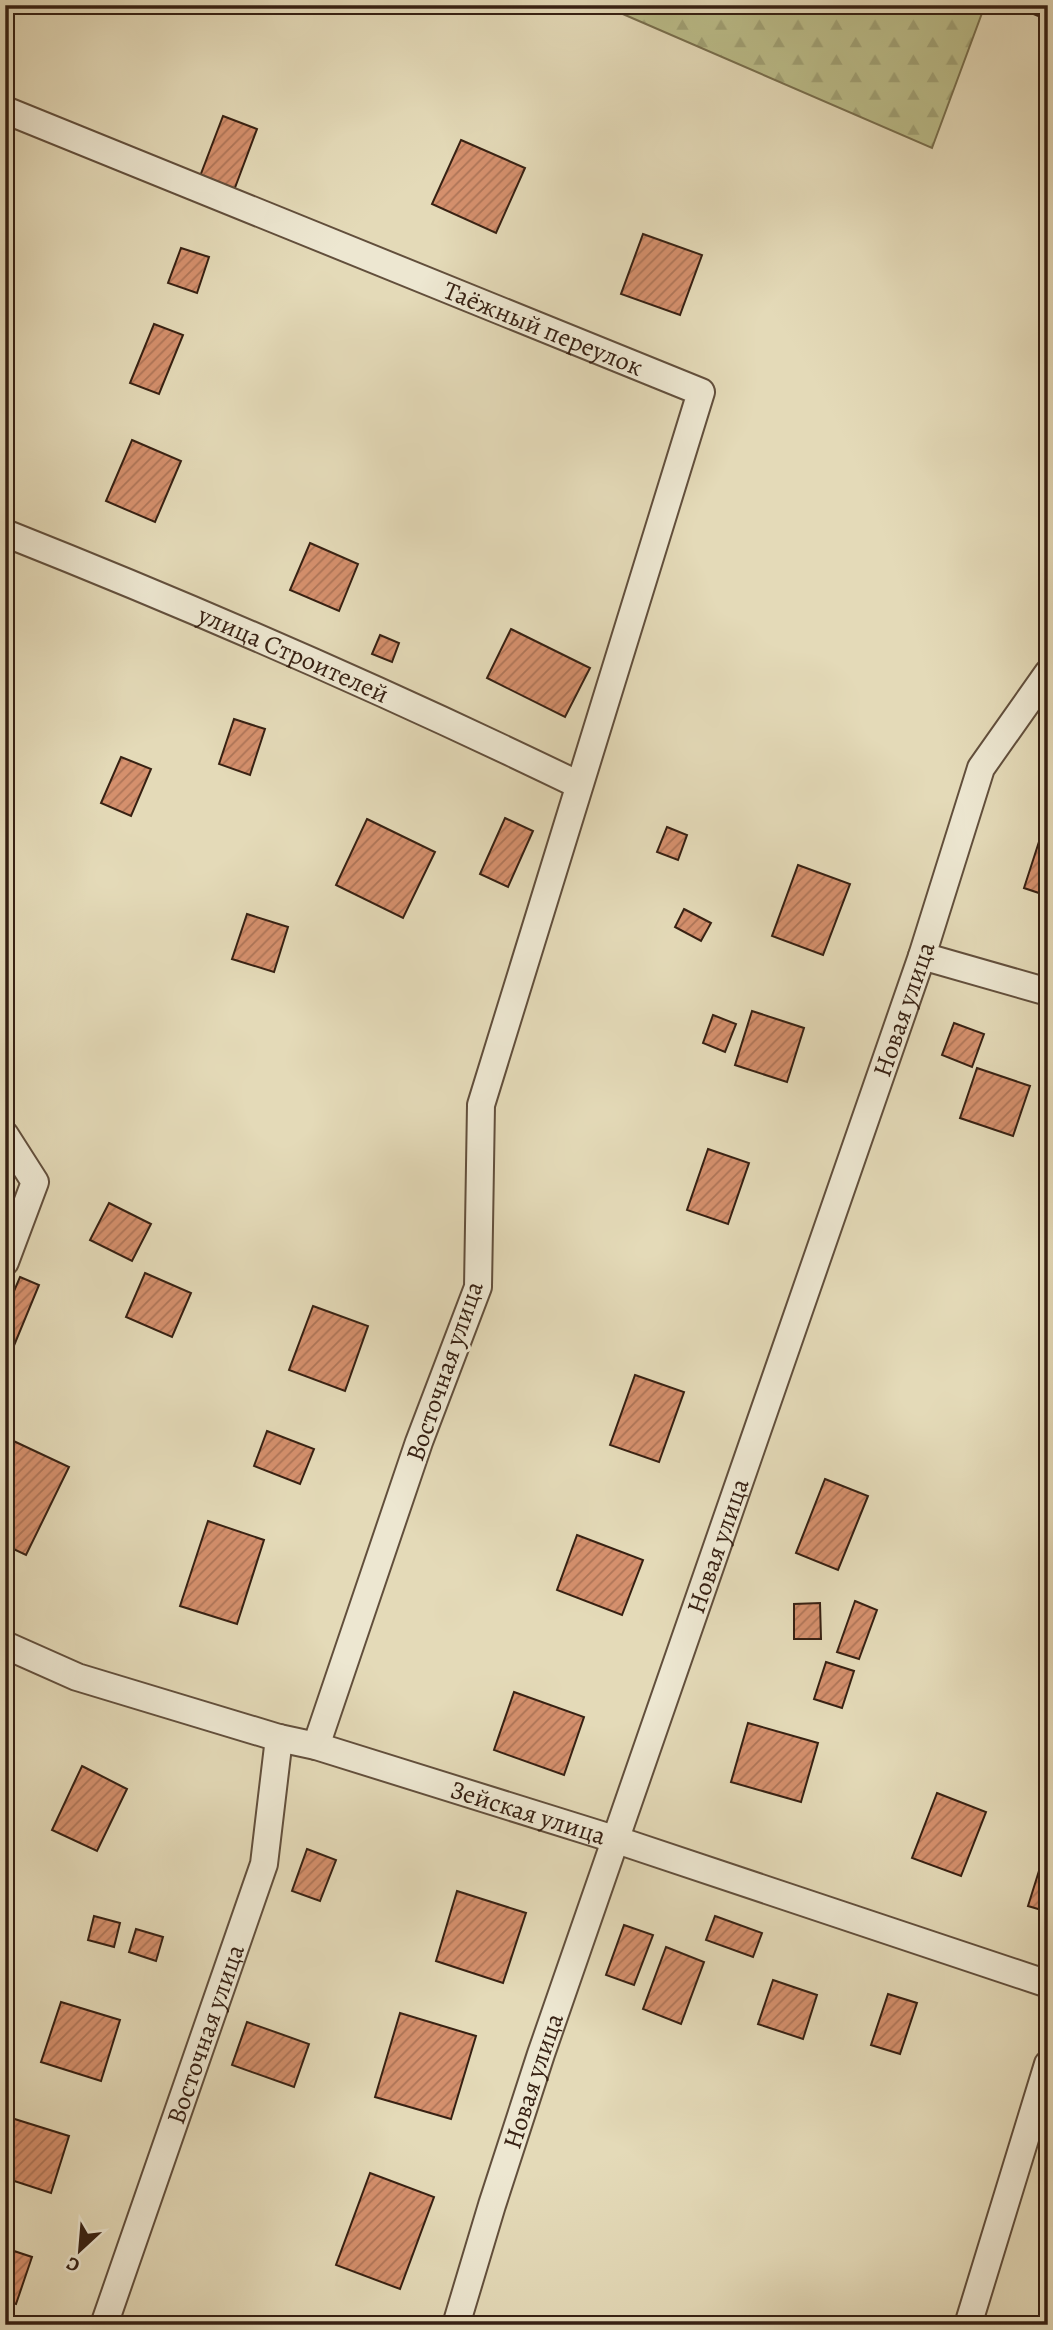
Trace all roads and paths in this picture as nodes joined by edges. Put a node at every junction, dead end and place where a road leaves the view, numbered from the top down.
1 (5, 110) edge
2 (5, 533) edge
3 (1048, 673) edge
4 (579, 785) junction
5 (922, 956) junction
6 (1048, 992) edge
7 (5, 1135) edge
8 (5, 1262) edge
9 (5, 1645) edge
10 (279, 1738) junction
11 (316, 1746) junction
12 (614, 1839) junction
13 (1048, 1984) edge
14 (1048, 2064) edge
15 (104, 2325) edge
16 (456, 2325) edge
17 (968, 2325) edge

1 - 4 street, Таёжный переулок
2 - 4 street, улица Строителей
3 - 5 street, Новая улица
4 - 11 street, Восточная улица
5 - 6 street
5 - 12 street, Новая улица
7 - 8 street
9 - 10 street, Зейская улица
10 - 11 street, Зейская улица
10 - 15 street, Восточная улица
11 - 12 street, Зейская улица
12 - 13 street, Зейская улица
12 - 16 street, Новая улица
14 - 17 street

